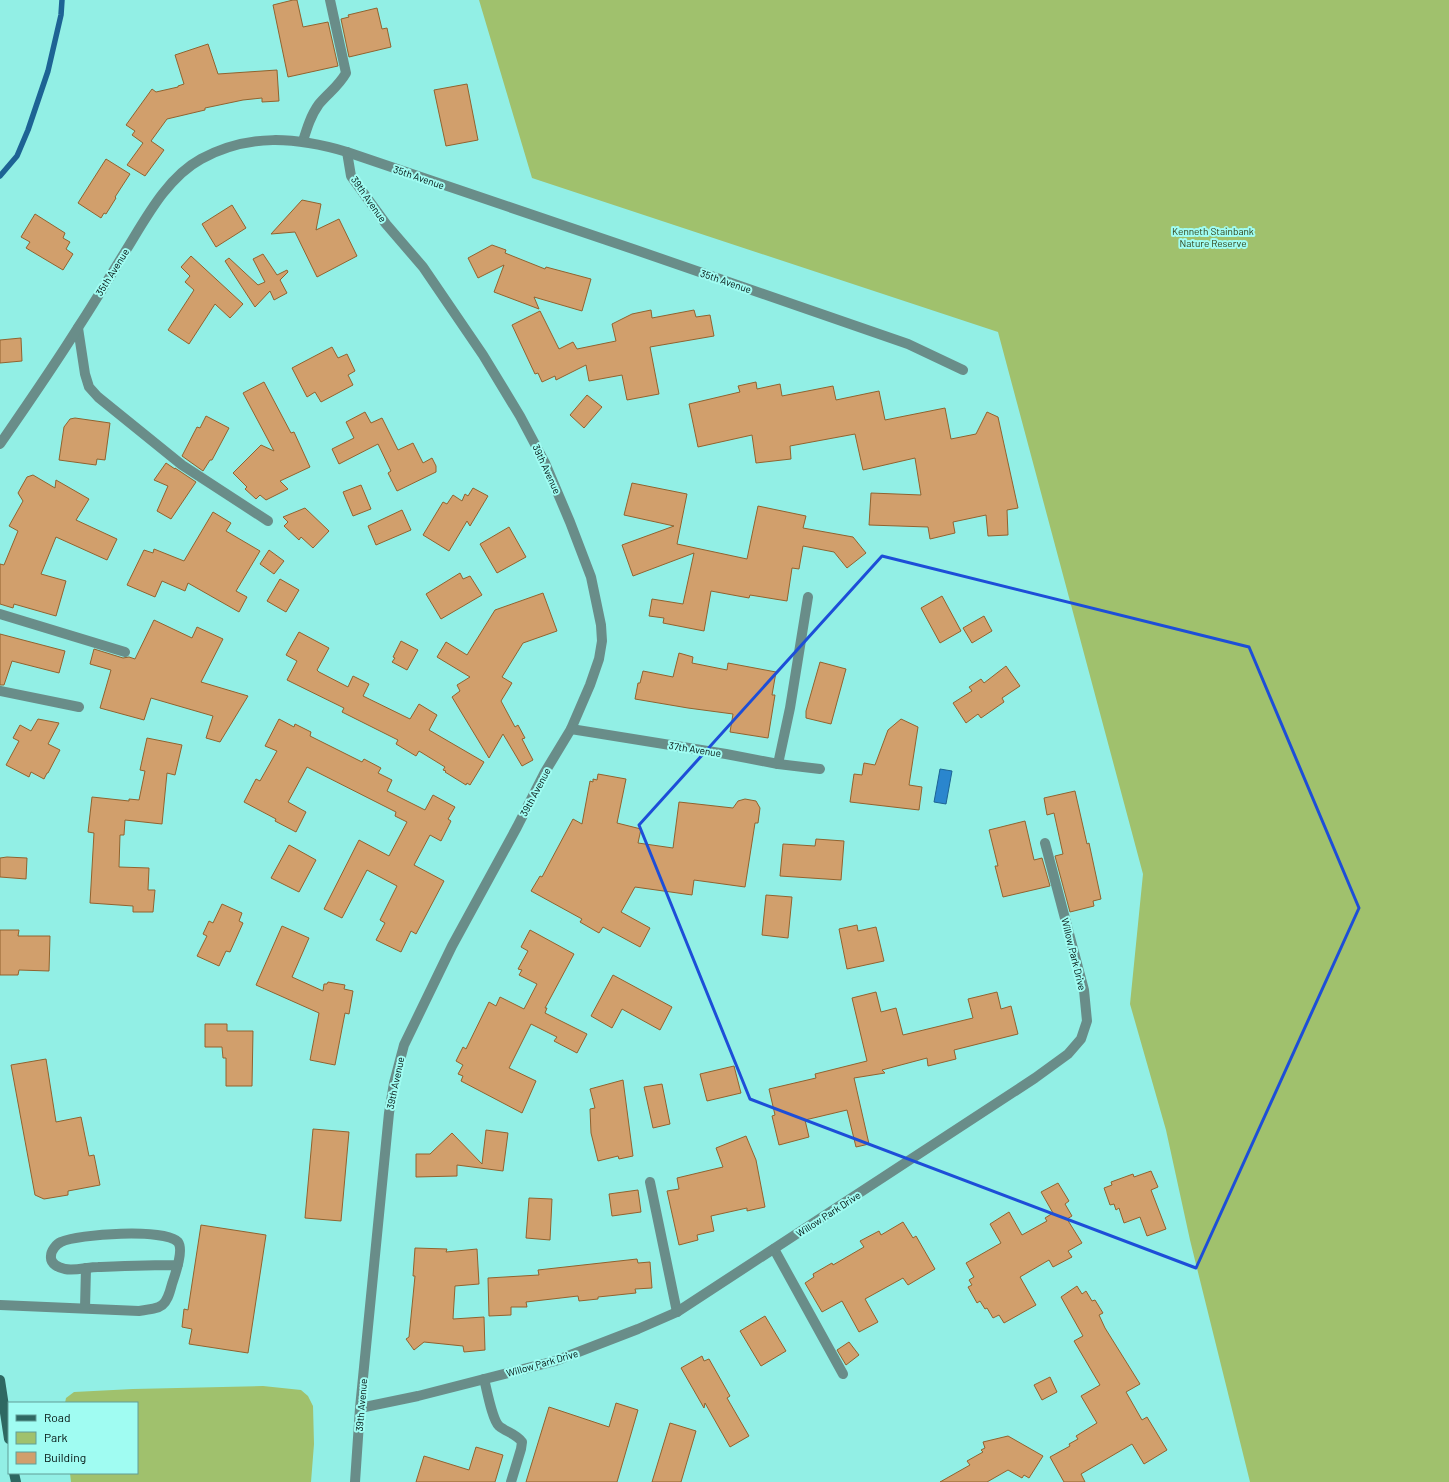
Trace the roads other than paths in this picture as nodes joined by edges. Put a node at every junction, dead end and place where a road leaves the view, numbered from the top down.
1 (330, 0) edge
2 (303, 141) junction
3 (347, 152) junction
4 (78, 328) junction
5 (963, 370) dead end
6 (0, 444) edge
7 (268, 521) dead end
8 (808, 597) dead end
9 (0, 614) edge
10 (125, 652) dead end
11 (0, 691) edge
12 (79, 707) dead end
13 (571, 729) junction
14 (778, 764) junction
15 (820, 769) dead end
16 (1045, 842) dead end
17 (650, 1182) dead end
18 (774, 1250) junction
19 (178, 1265) junction
20 (86, 1268) junction
21 (0, 1305) edge
22 (85, 1308) junction
23 (677, 1312) junction
24 (843, 1374) dead end
25 (484, 1379) junction
26 (0, 1380) edge
27 (360, 1408) junction
28 (8, 1432) edge
29 (355, 1482) edge
30 (511, 1482) edge

1 - 2 street
2 - 3 street, 35th Avenue
2 - 4 street, 35th Avenue
3 - 5 street, 35th Avenue
3 - 13 street, 39th Avenue
4 - 6 street, 35th Avenue
4 - 7 street
8 - 14 street
9 - 10 street
11 - 12 street
13 - 14 street, 37th Avenue
13 - 27 street, 39th Avenue
14 - 15 street, 37th Avenue
16 - 18 street, Willow Park Drive
17 - 23 street
18 - 23 street, Willow Park Drive
18 - 24 street
19 - 20 street
19 - 20 street
19 - 22 street
20 - 22 street
21 - 22 street
23 - 25 street, Willow Park Drive
25 - 27 street, Willow Park Drive
25 - 30 street
26 - 28 street
27 - 29 street, 39th Avenue

